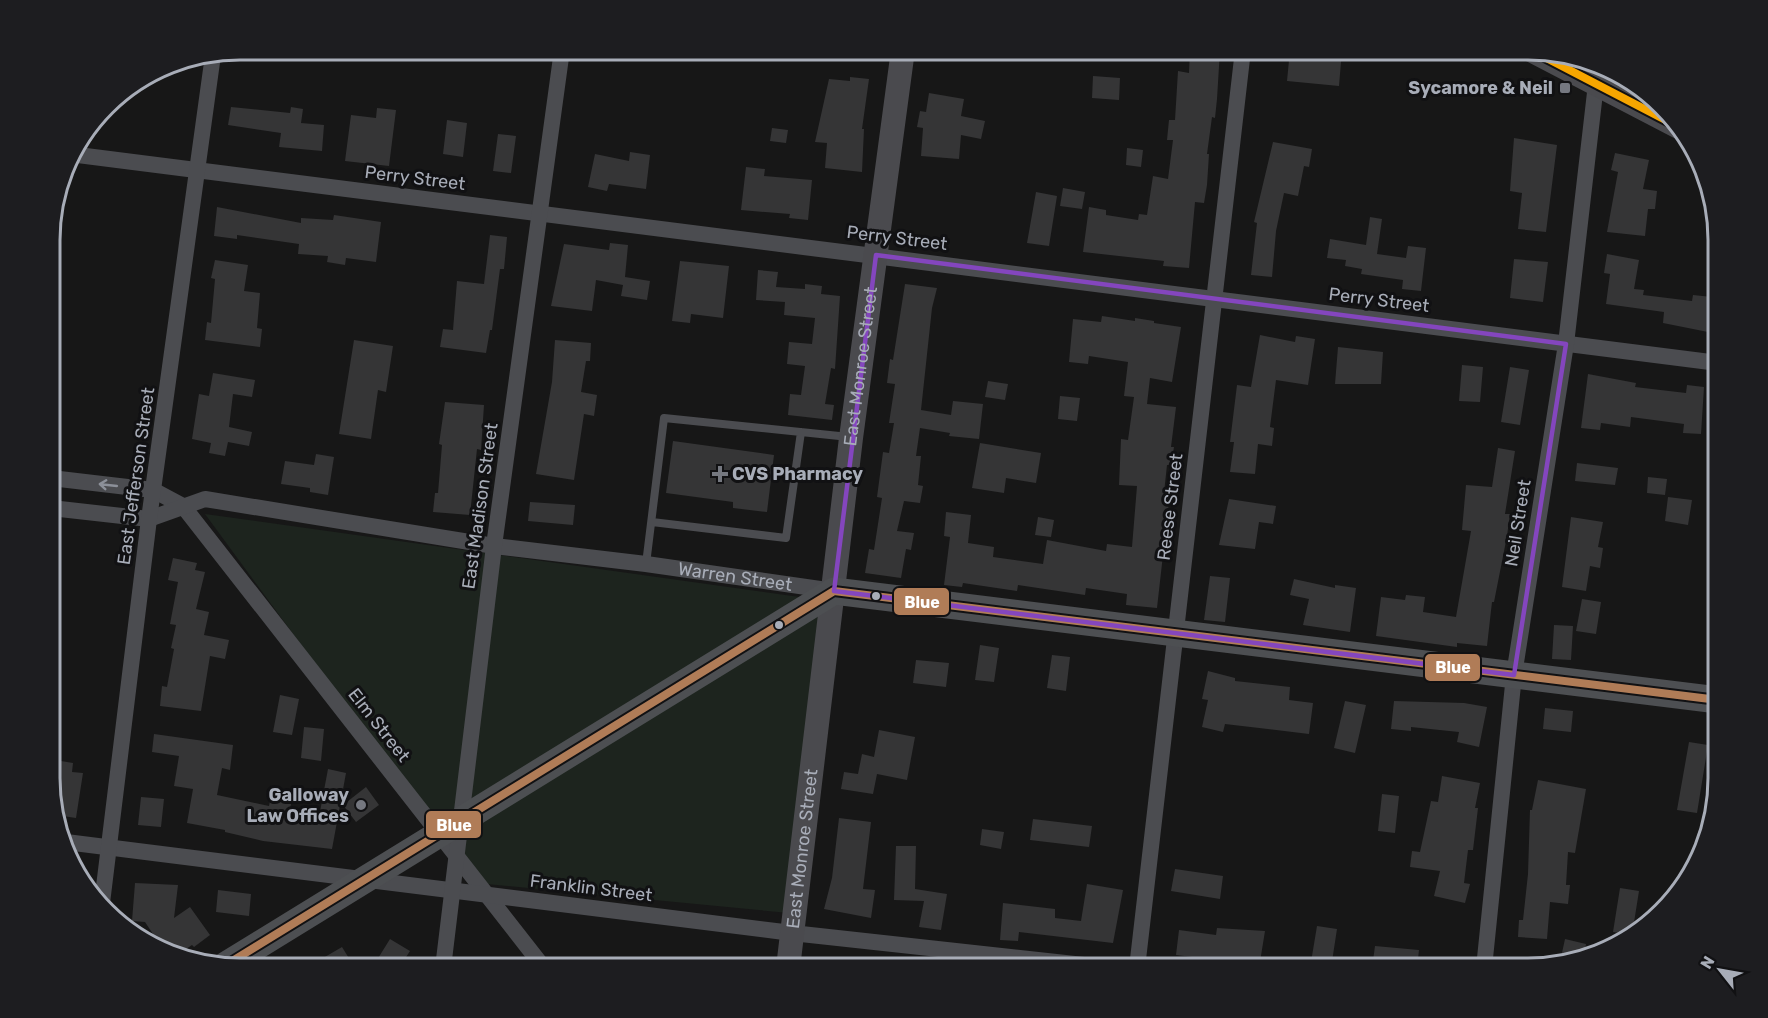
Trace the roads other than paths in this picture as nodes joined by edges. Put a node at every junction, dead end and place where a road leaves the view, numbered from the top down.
1 (561, 60) edge
2 (902, 60) edge
3 (1242, 60) edge
4 (212, 62) edge
5 (1556, 63) edge
6 (1596, 84) junction
7 (1658, 116) edge
8 (81, 155) edge
9 (199, 170) junction
10 (540, 213) junction
11 (876, 255) junction
12 (1214, 299) junction
13 (1566, 344) junction
14 (1708, 362) edge
15 (801, 432) junction
16 (851, 438) junction
17 (60, 479) edge
18 (153, 490) junction
19 (183, 506) junction
20 (60, 509) edge
21 (149, 519) junction
22 (652, 522) junction
23 (494, 546) junction
24 (646, 564) junction
25 (834, 591) junction
26 (1176, 633) junction
27 (1514, 675) junction
28 (1708, 699) edge
29 (450, 827) junction
30 (72, 843) edge
31 (109, 846) junction
32 (456, 857) junction
33 (366, 880) junction
34 (452, 890) junction
35 (103, 895) edge
36 (486, 895) junction
37 (792, 933) junction
38 (238, 958) edge
39 (443, 958) edge
40 (536, 958) edge
41 (789, 958) edge
42 (1020, 958) edge
43 (1138, 958) edge
44 (1485, 958) edge

1 - 10 street, East Madison Street
2 - 11 main road, East Monroe Street
3 - 12 street, Reese Street
4 - 9 street, East Jefferson Street
5 - 6 main road
6 - 7 main road
6 - 13 street, Neil Street
8 - 9 street, Perry Street
9 - 10 street, Perry Street
9 - 18 street, East Jefferson Street
10 - 11 street, Perry Street
10 - 23 street, East Madison Street
11 - 12 street, Perry Street
11 - 16 main road, East Monroe Street
12 - 13 street, Perry Street
12 - 26 street, Reese Street
13 - 14 street, Perry Street
13 - 27 street, Neil Street
15 - 16 lane
15 - 22 lane
15 - 22 lane
16 - 25 main road, East Monroe Street
18 -> 17 street
18 - 19 street
18 - 21 street, East Jefferson Street
19 - 21 street, Warren Street
19 - 23 street, Warren Street
19 - 29 street, Elm Street
20 - 21 street, Warren Street
21 - 31 street, East Jefferson Street
22 - 24 lane
23 - 24 street, Warren Street
23 - 29 street, East Madison Street
24 - 25 street, Warren Street
25 - 26 main road, Warren Street
25 - 29 main road
25 - 37 main road, East Monroe Street
26 - 27 main road, Warren Street
26 - 43 street, Reese Street
27 - 28 main road, Warren Street
27 - 44 street, Neil Street
29 - 32 street, East Madison Street
29 - 32 street, Elm Street
29 - 33 main road
30 - 31 street, Franklin Street
31 - 33 street, Franklin Street
31 - 35 street, East Jefferson Street
32 - 34 street, East Madison Street
32 - 36 street, Elm Street
33 - 34 street, Franklin Street
33 - 38 main road
34 - 36 street, Franklin Street
34 - 39 street, East Madison Street
36 - 37 street, Franklin Street
36 - 40 street, Elm Street
37 - 41 main road, East Monroe Street
37 - 42 street, Franklin Street

